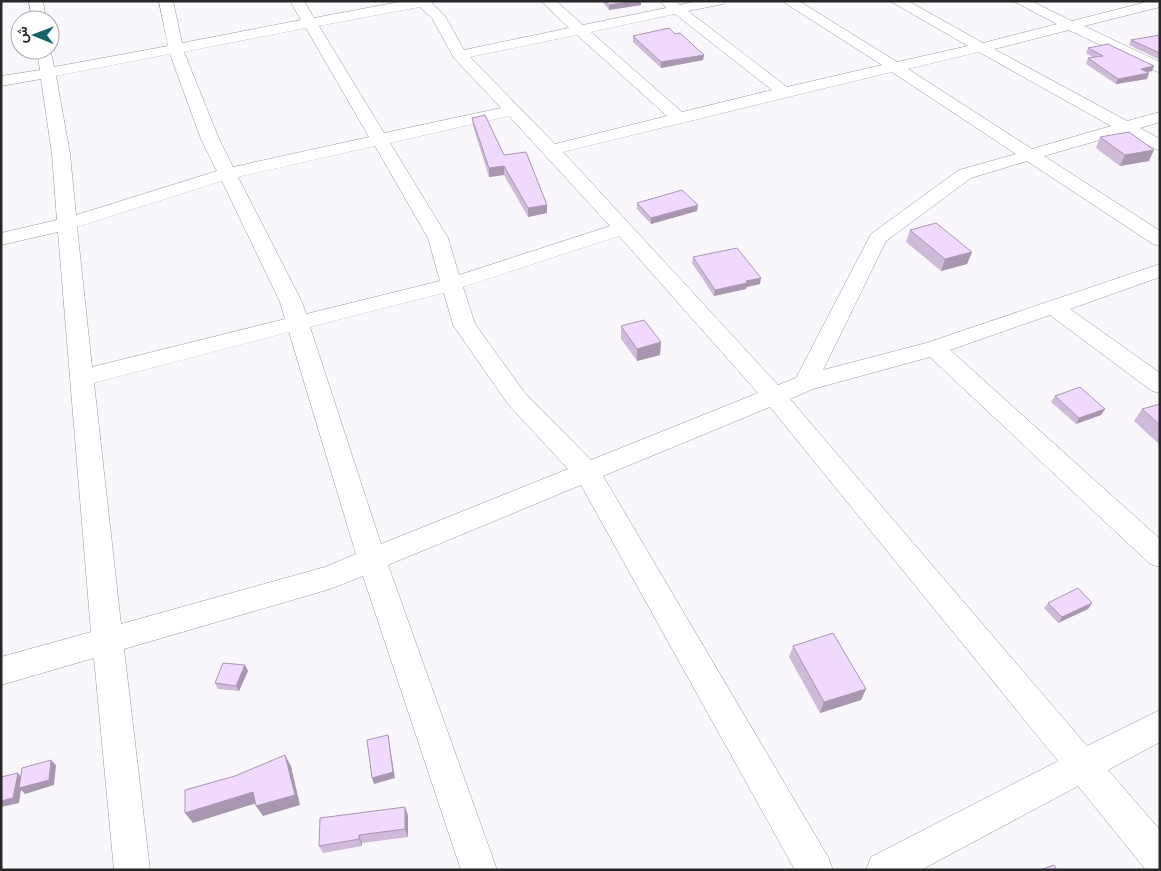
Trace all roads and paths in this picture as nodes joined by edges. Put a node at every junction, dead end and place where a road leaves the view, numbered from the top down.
1 (166, 1) edge
2 (297, 1) edge
3 (548, 1) edge
4 (718, 1) edge
5 (789, 1) edge
6 (897, 1) edge
7 (1020, 1) edge
8 (423, 2) edge
9 (1160, 2) edge
10 (1138, 4) edge
11 (672, 5) edge
12 (1160, 14) edge
13 (310, 22) junction
14 (1069, 25) junction
15 (580, 29) junction
16 (979, 48) junction
17 (176, 50) junction
18 (459, 55) junction
19 (46, 62) edge
20 (895, 67) junction
21 (1160, 68) edge
22 (1, 81) edge
23 (784, 92) junction
24 (512, 110) junction
25 (1160, 117) edge
26 (679, 118) junction
27 (1124, 126) junction
28 (379, 139) junction
29 (1160, 146) edge
30 (551, 150) junction
31 (1030, 155) junction
32 (227, 174) junction
33 (67, 224) junction
34 (623, 228) junction
35 (1, 239) edge
36 (1160, 240) edge
37 (1160, 270) edge
38 (452, 284) junction
39 (1052, 306) junction
40 (298, 323) junction
41 (934, 348) junction
42 (81, 378) junction
43 (805, 383) junction
44 (1160, 385) edge
45 (774, 396) junction
46 (588, 472) junction
47 (1160, 556) edge
48 (372, 559) junction
49 (107, 641) junction
50 (1, 671) edge
51 (1160, 725) edge
52 (1082, 766) junction
53 (1160, 858) edge
54 (132, 870) edge
55 (479, 870) edge
56 (816, 870) edge
57 (884, 870) edge

1 - 17 street
2 - 13 street
3 - 15 street
4 - 11 street
5 - 20 street
6 - 16 street
7 - 14 street
8 - 13 street
8 - 18 street
9 - 10 street
10 - 12 street
10 - 14 street
11 - 15 street
11 - 23 street
13 - 17 street
13 - 28 street
14 - 16 street
14 - 21 street
15 - 18 street
15 - 26 street
16 - 20 street
16 - 27 street
17 - 19 street
17 - 32 street
18 - 24 street
19 - 22 street
19 - 33 street
20 - 23 street
20 - 31 street
23 - 26 street
24 - 28 street
24 - 30 street
25 - 27 street
26 - 30 street
27 - 29 street
27 - 31 street
28 - 32 street
28 - 38 street
30 - 34 street
31 - 36 street
31 - 43 street
32 - 33 street
32 - 40 street
33 - 35 street
33 - 42 street
34 - 38 street
34 - 45 street
37 - 39 street
38 - 40 street
38 - 46 street
39 - 41 street
39 - 44 street
40 - 42 street
40 - 48 street
41 - 43 street
41 - 47 street
42 - 49 street
43 - 45 street
45 - 46 street
45 - 52 street
46 - 48 street
46 - 56 street
48 - 49 street
48 - 55 street
49 - 50 street
49 - 54 street
51 - 52 street
52 - 53 street
52 - 57 street

